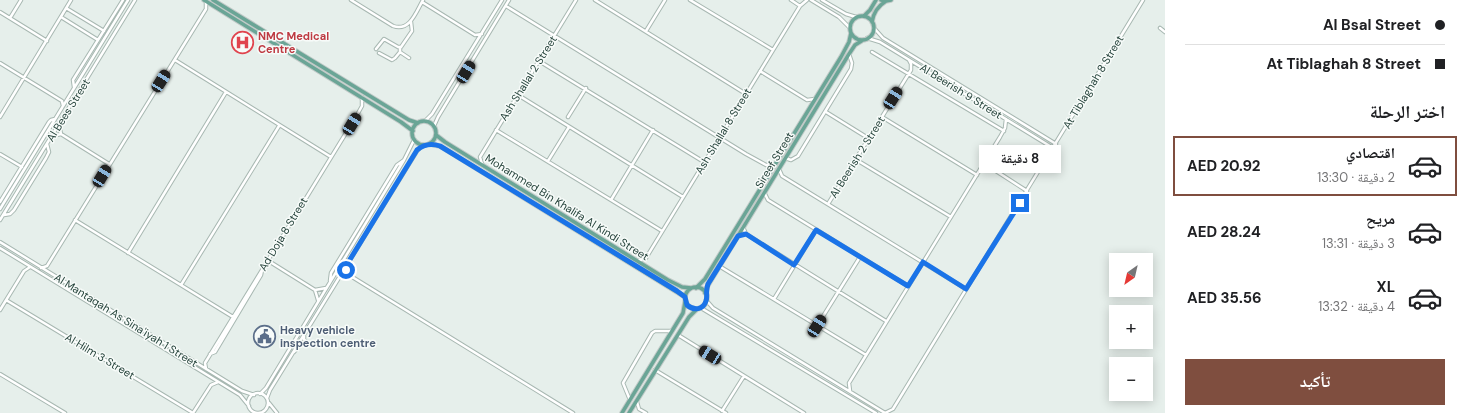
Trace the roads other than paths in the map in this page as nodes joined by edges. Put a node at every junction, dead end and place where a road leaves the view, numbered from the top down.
1 (22, 0) edge
2 (72, 0) edge
3 (123, 0) edge
4 (128, 0) edge
5 (135, 0) edge
6 (205, 0) edge
7 (212, 0) edge
8 (351, 0) edge
9 (502, 0) edge
10 (509, 0) edge
11 (576, 0) edge
12 (594, 0) edge
13 (665, 0) edge
14 (690, 0) edge
15 (790, 0) edge
16 (802, 0) edge
17 (807, 0) edge
18 (811, 0) edge
19 (822, 0) edge
20 (876, 0) edge
21 (881, 0) edge
22 (891, 0) edge
23 (1143, 0) edge
24 (423, 1) edge
25 (886, 1) junction
26 (800, 5) junction
27 (214, 6) junction
28 (506, 6) junction
29 (66, 8) junction
30 (206, 9) junction
31 (0, 12) edge
32 (864, 16) junction
33 (61, 17) junction
34 (856, 17) junction
35 (10, 18) junction
36 (411, 21) junction
37 (872, 22) junction
38 (407, 25) junction
39 (412, 27) junction
40 (850, 28) junction
41 (874, 28) junction
42 (1160, 28) dead end
43 (104, 31) junction
44 (646, 31) junction
45 (1165, 32) edge
46 (482, 34) junction
47 (851, 34) junction
48 (476, 35) junction
49 (554, 37) junction
50 (865, 39) junction
51 (47, 40) junction
52 (98, 40) junction
53 (477, 41) junction
54 (400, 48) junction
55 (376, 49) dead end
56 (773, 50) junction
57 (400, 52) junction
58 (872, 52) dead end
59 (379, 53) dead end
60 (849, 54) junction
61 (409, 58) dead end
62 (908, 59) junction
63 (174, 60) junction
64 (539, 61) junction
65 (0, 63) edge
66 (920, 67) junction
67 (911, 70) junction
68 (760, 71) junction
69 (908, 74) junction
70 (24, 78) junction
71 (74, 87) junction
72 (586, 88) junction
73 (226, 92) junction
74 (746, 94) junction
75 (518, 95) junction
76 (361, 97) junction
77 (67, 98) junction
78 (815, 99) junction
79 (807, 100) junction
80 (62, 101) junction
81 (370, 102) junction
82 (63, 106) junction
83 (362, 106) junction
84 (810, 107) junction
85 (826, 112) junction
86 (0, 117) edge
87 (882, 117) junction
88 (568, 118) dead end
89 (56, 119) junction
90 (1006, 119) junction
91 (425, 121) junction
92 (418, 123) junction
93 (59, 124) junction
94 (1014, 124) junction
95 (279, 126) junction
96 (434, 126) junction
97 (570, 126) junction
98 (1004, 129) junction
99 (496, 130) junction
100 (653, 130) junction
101 (413, 131) junction
102 (60, 134) junction
103 (436, 135) junction
104 (51, 137) junction
105 (719, 138) junction
106 (868, 138) junction
107 (414, 140) junction
108 (47, 144) junction
109 (430, 144) junction
110 (1056, 144) junction
111 (423, 145) junction
112 (1053, 148) junction
113 (0, 154) edge
114 (330, 157) junction
115 (480, 157) junction
116 (785, 158) junction
117 (473, 159) junction
118 (855, 159) junction
119 (548, 161) junction
120 (704, 162) junction
121 (109, 164) junction
122 (775, 164) junction
123 (482, 165) junction
124 (632, 165) junction
125 (766, 165) junction
126 (22, 167) junction
127 (778, 169) junction
128 (996, 171) dead end
129 (770, 172) junction
130 (977, 175) junction
131 (782, 176) junction
132 (774, 177) junction
133 (1027, 191) junction
134 (764, 192) junction
135 (683, 196) junction
136 (611, 200) junction
137 (768, 200) junction
138 (759, 201) junction
139 (0, 202) edge
140 (828, 204) junction
141 (0, 209) edge
142 (3, 215) junction
143 (951, 217) junction
144 (0, 220) edge
145 (75, 220) junction
146 (743, 227) junction
147 (816, 230) junction
148 (662, 231) junction
149 (746, 234) junction
150 (738, 236) junction
151 (0, 242) edge
152 (0, 248) edge
153 (128, 252) junction
154 (860, 257) junction
155 (646, 258) junction
156 (267, 260) junction
157 (638, 261) junction
158 (24, 262) junction
159 (923, 262) junction
160 (794, 265) junction
161 (47, 266) junction
162 (346, 266) junction
163 (719, 266) junction
164 (31, 267) junction
165 (649, 267) junction
166 (41, 268) junction
167 (262, 269) junction
168 (24, 271) junction
169 (50, 273) junction
170 (349, 275) junction
171 (339, 278) junction
172 (181, 285) junction
173 (908, 286) junction
174 (326, 288) junction
175 (691, 288) junction
176 (696, 288) junction
177 (966, 289) junction
178 (315, 290) junction
179 (838, 292) junction
180 (705, 293) junction
181 (685, 297) junction
182 (774, 299) junction
183 (6, 300) junction
184 (706, 300) junction
185 (318, 301) junction
186 (685, 302) junction
187 (25, 305) dead end
188 (699, 308) junction
189 (22, 309) junction
190 (0, 310) edge
191 (233, 317) junction
192 (886, 321) junction
193 (817, 326) junction
194 (672, 331) junction
195 (305, 332) junction
196 (677, 335) junction
197 (210, 354) junction
198 (292, 354) junction
199 (866, 355) junction
200 (205, 362) junction
201 (198, 364) junction
202 (206, 370) junction
203 (655, 370) junction
204 (0, 374) edge
205 (744, 376) junction
206 (210, 377) junction
207 (218, 382) junction
208 (850, 383) junction
209 (210, 385) junction
210 (842, 386) junction
211 (850, 391) junction
212 (260, 394) junction
213 (254, 395) junction
214 (267, 400) junction
215 (630, 400) junction
216 (636, 401) junction
217 (250, 407) junction
218 (639, 409) junction
219 (893, 409) junction
220 (722, 411) junction
221 (630, 412) edge
222 (801, 412) edge
223 (65, 413) edge
224 (193, 413) edge
225 (249, 413) edge
226 (261, 413) edge
227 (277, 413) edge
228 (573, 413) edge
229 (622, 413) edge
230 (646, 413) edge
231 (726, 413) edge
232 (876, 413) edge
233 (886, 413) edge
234 (893, 413) edge

1 - 35 street
2 - 29 street
3 - 43 street
4 - 71 street, Al Bees Street
5 - 93 street, Al Bees Street
6 - 27 main road
6 - 30 street
7 - 92 main road
8 - 38 street
9 - 46 street
10 - 28 street
11 - 49 street, Ash Shallal 2 Street
12 - 44 street
13 - 44 street
14 - 56 street
15 - 26 street
16 - 26 street, Ash Shallal 8 Street
17 - 26 street, Ash Shallal 8 Street
18 - 40 street
19 - 34 street
20 - 32 main road
21 - 25 main road
22 - 25 main road
23 - 110 street, At Tiblaghah 8 Street
24 - 36 street
24 - 48 street
25 - 37 main road
26 - 56 street, Ash Shallal 8 Street
27 - 30 street
27 - 76 main road
28 - 49 street
28 - 96 street
29 - 33 street
29 - 43 street
30 - 63 street
31 - 35 street
32 - 34 main road
32 - 37 main road
33 - 51 street
33 - 52 street
34 - 40 main road
35 - 51 street
36 - 38 street
36 - 39 street
37 - 41 main road
38 - 39 street
39 - 54 street
40 - 47 main road
41 - 50 main road
41 - 110 street, Al Beerish 9 Street
42 - 45 street
43 - 52 street
44 - 74 street
46 - 48 street
46 - 53 street
47 - 50 main road
47 - 78 main road, Sireef Street
48 - 53 street
49 - 64 street, Ash Shallal 2 Street
49 - 105 street
50 - 60 main road, Sireef Street
50 - 62 street, Al Beerish 9 Street
51 - 70 street
52 - 71 street
53 - 91 street
54 - 55 street
54 - 57 street
56 - 68 street, Ash Shallal 8 Street
57 - 59 street
57 - 61 street
58 - 69 street
60 - 85 street
60 - 116 main road, Sireef Street
62 - 66 street, Al Beerish 9 Street
62 - 67 street
63 - 73 street
63 - 121 street
64 - 72 street
64 - 75 street, Ash Shallal 2 Street
65 - 70 street
66 - 67 street
66 - 90 street, Al Beerish 9 Street
67 - 69 street, Al Beerish 2 Street
68 - 74 street, Ash Shallal 8 Street
68 - 79 street
69 - 87 street, Al Beerish 2 Street
69 - 98 street
70 - 80 street
70 - 86 street
71 - 77 street, Al Bees Street
72 - 88 street
72 - 100 street
73 - 95 street
73 - 153 street
74 - 105 street, Ash Shallal 8 Street
75 - 97 street
75 - 99 street, Ash Shallal 2 Street
76 - 81 main road
76 - 83 street
77 - 80 street
77 - 82 street, Al Bees Street
78 - 79 street
78 - 84 main road, Sireef Street
79 - 84 street
80 - 82 street
81 - 83 street
81 - 101 main road
82 - 89 street, Al Bees Street
83 - 114 street, Ad Doja 8 Street
84 - 122 main road, Sireef Street
85 - 106 street
85 - 116 street
87 - 106 street, Al Beerish 2 Street
87 - 130 street
89 - 126 street
89 - 141 street, Al Bees Street
90 - 94 street, Al Beerish 9 Street
90 - 98 street
91 - 92 main road
91 - 96 main road
92 - 101 main road
93 - 102 street
93 - 104 street, Al Bees Street
94 - 98 street
94 - 112 street, Al Beerish 9 Street
95 - 114 street
95 - 172 street
96 - 103 main road
97 - 119 street
97 - 124 street
98 - 130 street
99 - 115 street, Ash Shallal 2 Street
99 - 119 street
100 - 120 street
100 - 124 street
101 - 107 main road
102 - 104 street
102 - 121 street
103 - 109 main road
103 - 117 main road, Mohammed Bin Khalifa Al Kindi Street
104 - 108 street, Al Bees Street
105 - 120 street, Ash Shallal 8 Street
105 - 125 street
106 - 118 street, Al Beerish 2 Street
107 - 111 main road
107 - 174 street
108 - 142 street, Al Bees Street
108 - 142 street
109 - 111 main road
109 - 181 main road, Mohammed Bin Khalifa Al Kindi Street
110 - 112 street, At Tiblaghah 8 Street
111 - 162 street
112 - 133 street, At Tiblaghah 8 Street
113 - 126 street
114 - 156 street, Ad Doja 8 Street
115 - 117 street
115 - 123 street
116 - 127 main road, Sireef Street
117 - 123 main road, Mohammed Bin Khalifa Al Kindi Street
118 - 140 street, Al Beerish 2 Street
118 - 143 street
119 - 136 street
120 - 135 street, Ash Shallal 8 Street
121 - 145 street
122 - 125 street
122 - 129 main road, Sireef Street
123 - 157 main road, Mohammed Bin Khalifa Al Kindi Street
124 - 135 street
124 - 136 street
125 - 129 street
126 - 139 street
127 - 131 street
127 - 132 main road, Sireef Street
128 - 133 street
129 - 176 main road, Sireef Street
130 - 143 street
131 - 132 street
131 - 140 street
132 - 134 main road, Sireef Street
133 - 177 street, At Tiblaghah 8 Street
134 - 137 street
134 - 138 main road, Sireef Street
135 - 148 street, Ash Shallal 8 Street
136 - 148 street
137 - 138 street
137 - 147 street
138 - 146 main road, Sireef Street
140 - 159 street
142 - 144 street, Al Bees Street
143 - 159 street
145 - 153 street
145 - 161 street
146 - 149 street
146 - 150 main road, Sireef Street
147 - 154 street
147 - 160 street
148 - 155 street, Ash Shallal 8 Street
149 - 150 street
149 - 160 street
150 - 163 main road, Sireef Street
151 - 166 street, Al Mantaqah As Sina'iyah 1 Street
152 - 158 street, Al Mantaqah As Sina'iyah 1 Street
153 - 172 street
154 - 173 street
154 - 179 street
155 - 157 street
155 - 165 street
156 - 167 street, Ad Doja 8 Street
156 - 178 street
157 - 165 main road, Mohammed Bin Khalifa Al Kindi Street
158 - 164 street, Al Mantaqah As Sina'iyah 1 Street
158 - 168 street
159 - 173 street
159 - 177 street
160 - 179 street
160 - 182 street
161 - 166 street
161 - 169 street
162 - 170 street
162 - 171 street
163 - 180 main road, Sireef Street
163 - 182 street
164 - 168 street
164 - 206 street, Al Mantaqah As Sina'iyah 1 Street
165 - 175 main road, Mohammed Bin Khalifa Al Kindi Street
166 - 169 street, Al Mantaqah As Sina'iyah 1 Street
167 - 191 street, Ad Doja 8 Street
167 - 197 street
168 - 183 street
169 - 201 street, Al Mantaqah As Sina'iyah 1 Street
170 - 171 street
170 - 228 street
171 - 195 street
172 - 191 street
173 - 192 street
174 - 178 street
174 - 185 street
175 - 176 main road
175 - 181 main road
176 - 180 main road
177 - 219 street, At Tiblaghah 8 Street
178 - 185 street
179 - 192 street
179 - 193 street
180 - 184 main road
181 - 186 main road
182 - 193 street
183 - 189 street, Al Hilm 3 Street
183 - 190 street
184 - 188 main road
184 - 210 street
185 - 212 street
186 - 188 main road
186 - 194 main road
187 - 189 street
188 - 196 main road
188 - 232 street
189 - 224 street, Al Hilm 3 Street
191 - 197 street, Ad Doja 8 Street
192 - 199 street
193 - 199 street
194 - 215 main road
194 - 215 street
195 - 198 street
195 - 198 street
196 - 203 main road
196 - 205 street
197 - 200 street, Ad Doja 8 Street
198 - 214 street
199 - 208 street
200 - 201 street
200 - 202 street
201 - 202 street, Al Mantaqah As Sina'iyah 1 Street
202 - 213 street, Al Mantaqah As Sina'iyah 1 Street
203 - 216 main road
203 - 220 street
204 - 223 street
205 - 220 street
205 - 222 street
206 - 207 street, Al Mantaqah As Sina'iyah 1 Street
206 - 209 street
207 - 209 street
207 - 217 street, Al Mantaqah As Sina'iyah 1 Street
208 - 210 street
208 - 211 street
209 - 224 street
210 - 211 street
211 - 233 street
212 - 213 street
212 - 214 street
213 - 217 street
214 - 226 street
214 - 227 street
215 - 229 main road
216 - 218 street
216 - 221 main road
217 - 225 street
217 - 226 street
218 - 221 street
218 - 230 street
219 - 233 street, At Tiblaghah 8 Street
219 - 234 street
220 - 231 street

